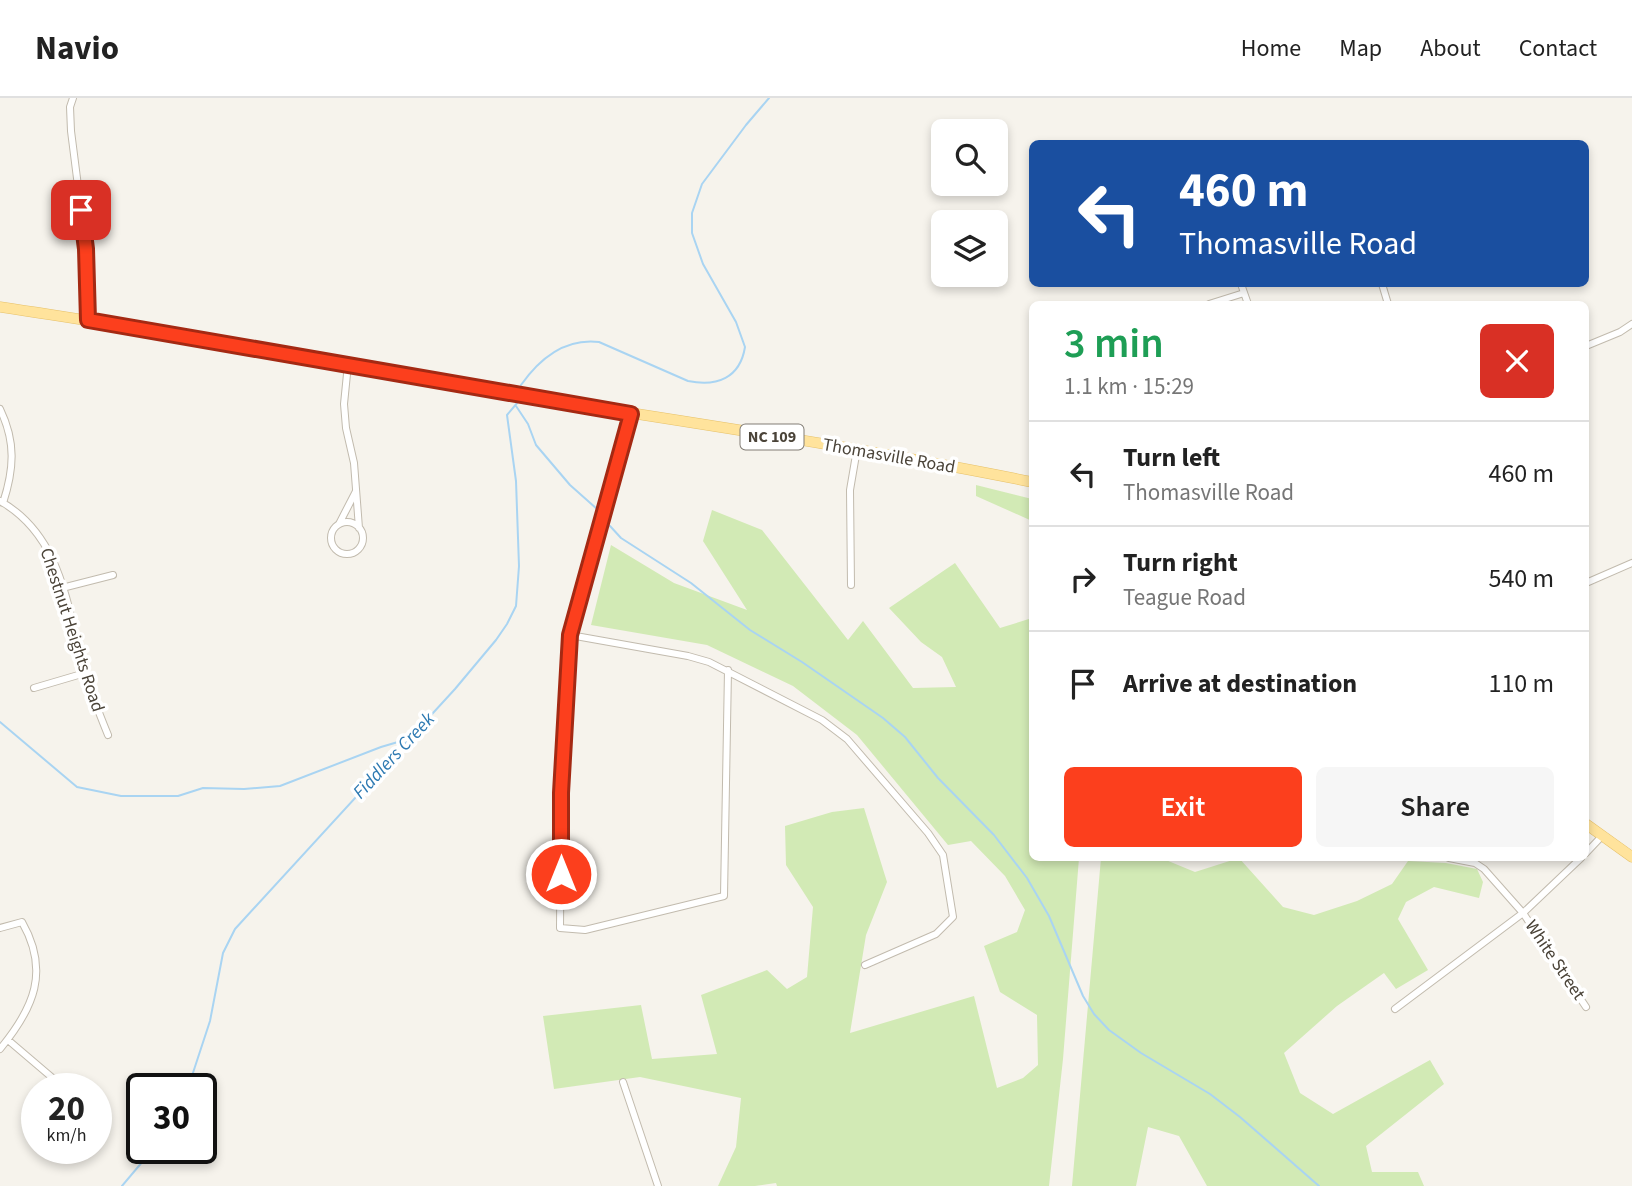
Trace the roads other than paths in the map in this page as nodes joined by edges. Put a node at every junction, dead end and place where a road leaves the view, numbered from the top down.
1 (72, 98) edge
2 (1242, 287) edge
3 (1244, 293) junction
4 (1219, 301) edge
5 (1247, 301) edge
6 (0, 307) edge
7 (88, 320) junction
8 (1632, 324) edge
9 (1589, 345) edge
10 (348, 364) junction
11 (0, 409) edge
12 (631, 414) junction
13 (857, 449) junction
14 (1029, 481) edge
15 (356, 491) junction
16 (1, 502) edge
17 (337, 525) junction
18 (359, 528) junction
19 (1632, 563) edge
20 (113, 575) dead end
21 (1589, 582) edge
22 (851, 585) dead end
23 (62, 589) junction
24 (570, 635) junction
25 (727, 670) junction
26 (85, 673) junction
27 (34, 688) dead end
28 (108, 735) dead end
29 (1589, 826) edge
30 (1602, 836) junction
31 (1589, 850) edge
32 (1632, 857) edge
33 (1465, 861) edge
34 (1578, 861) edge
35 (1523, 913) junction
36 (0, 928) edge
37 (865, 965) dead end
38 (1587, 1007) dead end
39 (1395, 1009) dead end
40 (8, 1040) junction
41 (0, 1049) edge
42 (47, 1073) edge
43 (623, 1082) dead end
44 (658, 1186) edge

1 - 7 street
2 - 3 street
3 - 4 street
3 - 5 street
6 - 7 main road, Thomasville Road / NC 109
7 - 10 main road, Thomasville Road / NC 109
8 - 9 street
10 - 12 main road, Thomasville Road / NC 109
10 - 15 street
11 - 16 street
12 - 13 main road, Thomasville Road / NC 109
12 - 24 street
13 - 14 main road, Thomasville Road / NC 109
13 - 22 street
15 - 17 street
15 - 18 street
16 - 23 street, Chestnut Heights Road
17 - 18 street
17 - 18 street
19 - 21 street
20 - 23 street
23 - 26 street, Chestnut Heights Road
24 - 25 street
24 - 25 street
25 - 37 street
26 - 27 street
26 - 28 street, Chestnut Heights Road
29 - 30 main road
30 - 31 street
30 - 32 main road
33 - 35 street, White Street
34 - 35 street
35 - 38 street, White Street
35 - 39 street
36 - 40 street
40 - 41 street
40 - 42 street
43 - 44 street

